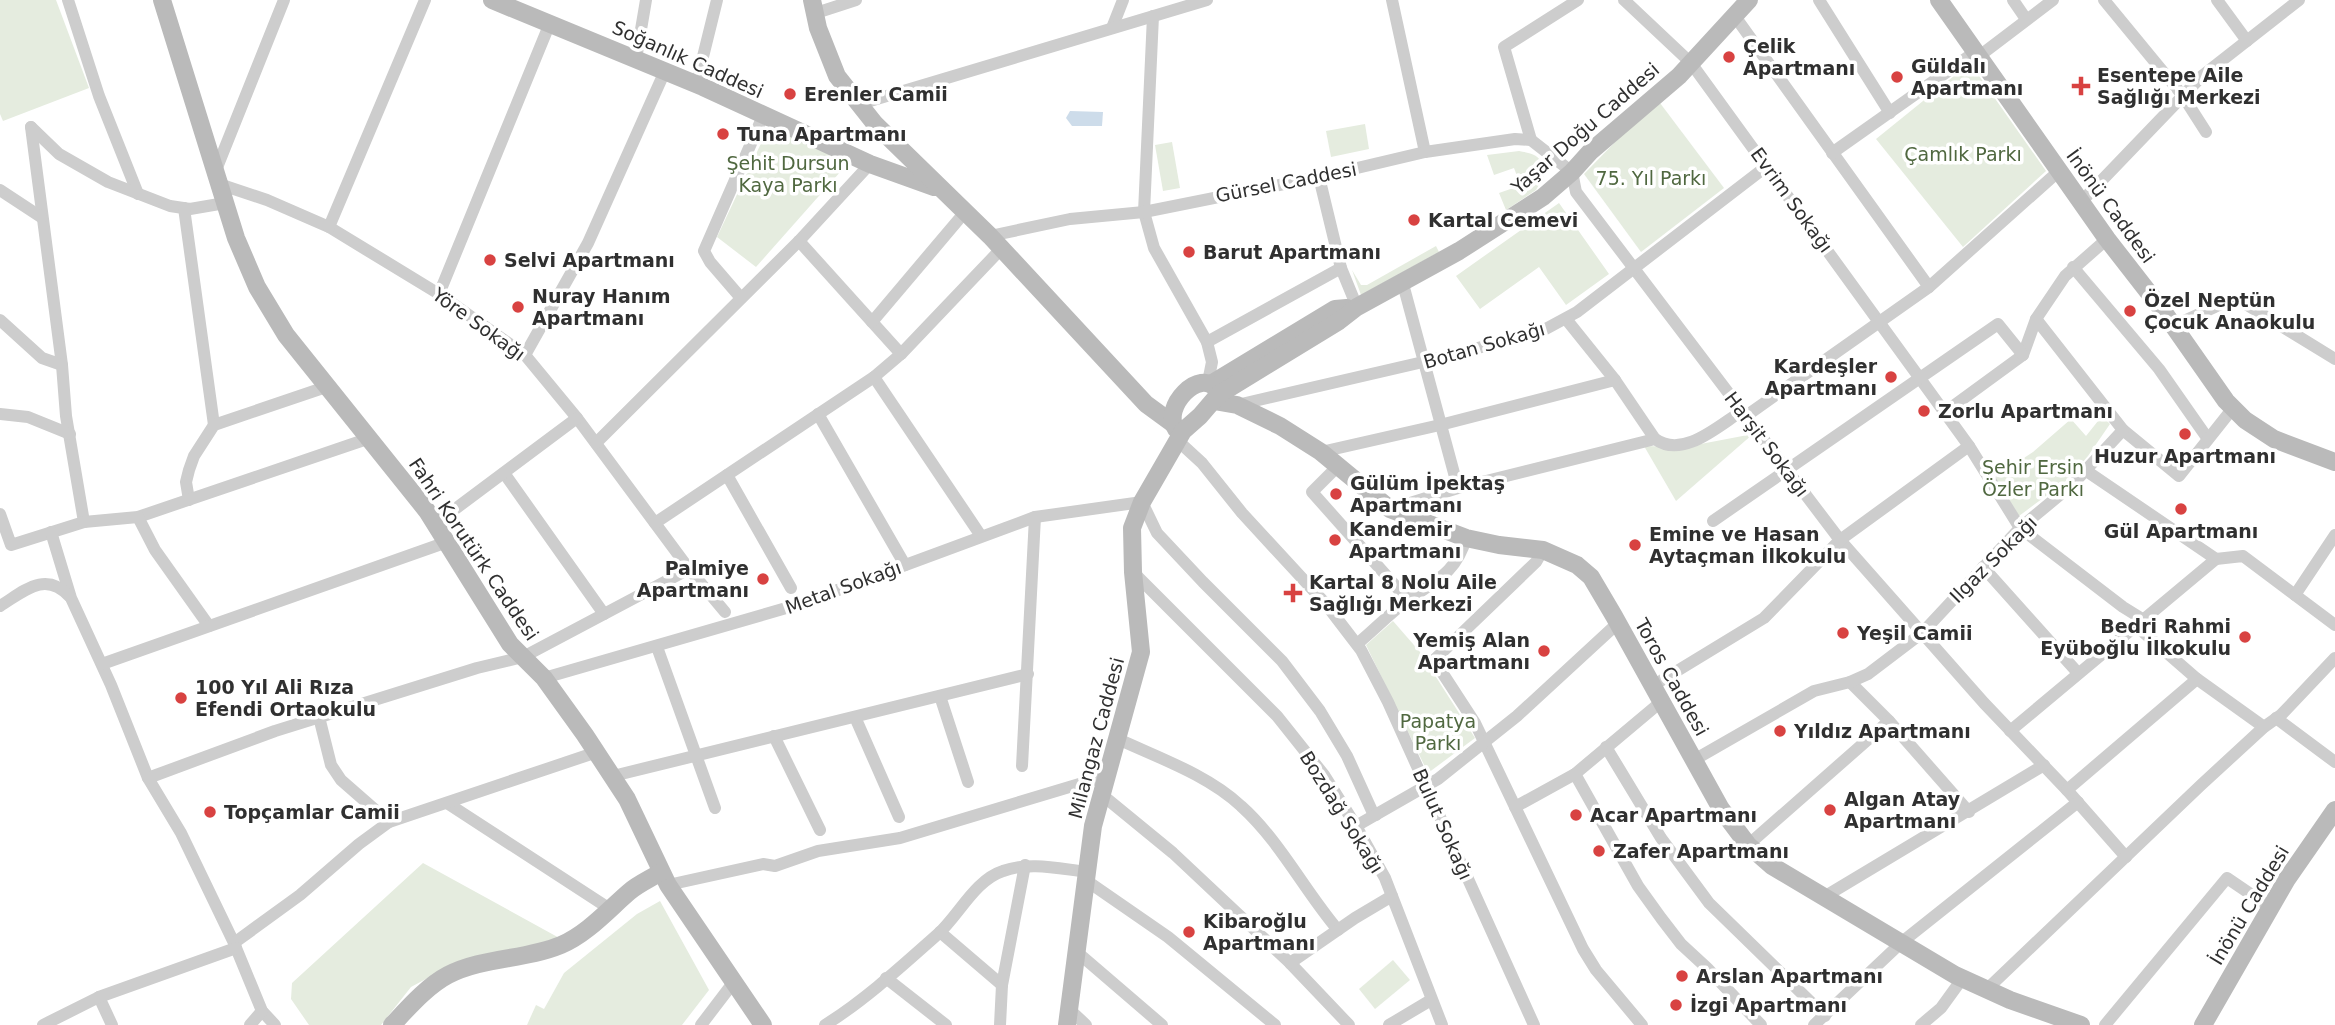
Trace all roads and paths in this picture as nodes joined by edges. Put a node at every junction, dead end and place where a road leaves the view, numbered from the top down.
1 (68, 0) edge
2 (162, 0) edge
3 (284, 0) edge
4 (425, 0) edge
5 (492, 0) edge
6 (646, 0) edge
7 (717, 0) edge
8 (856, 0) edge
9 (1123, 0) edge
10 (1207, 0) edge
11 (1392, 0) edge
12 (1578, 0) edge
13 (1624, 0) edge
14 (1749, 0) edge
15 (1819, 0) edge
16 (1938, 0) edge
17 (2013, 0) edge
18 (2053, 0) edge
19 (2104, 0) edge
20 (2217, 0) edge
21 (2299, 0) edge
22 (814, 6) edge
23 (1734, 15) junction
24 (1153, 16) junction
25 (2026, 19) junction
26 (550, 23) junction
27 (1112, 28) junction
28 (2247, 41) junction
29 (1977, 55) junction
30 (636, 59) junction
31 (1691, 63) junction
32 (664, 71) junction
33 (696, 85) junction
34 (2183, 96) junction
35 (860, 104) junction
36 (1890, 113) junction
37 (763, 116) junction
38 (2206, 132) dead end
39 (1531, 140) junction
40 (1425, 152) junction
41 (1832, 153) junction
42 (870, 164) junction
43 (1767, 166) junction
44 (2059, 171) junction
45 (1572, 172) junction
46 (217, 177) junction
47 (1319, 177) junction
48 (0, 190) edge
49 (941, 190) junction
50 (138, 194) junction
51 (2081, 202) junction
52 (225, 203) junction
53 (184, 208) junction
54 (965, 212) junction
55 (1144, 212) junction
56 (41, 217) junction
57 (329, 227) junction
58 (2107, 239) junction
59 (799, 241) junction
60 (996, 242) junction
61 (2073, 267) junction
62 (1341, 268) junction
63 (1634, 269) junction
64 (1403, 284) junction
65 (1929, 287) junction
66 (439, 294) junction
67 (741, 298) junction
68 (1357, 307) junction
69 (1566, 319) junction
70 (2036, 319) junction
71 (0, 320) edge
72 (872, 322) junction
73 (1880, 323) junction
74 (2173, 327) junction
75 (1207, 342) junction
76 (901, 354) junction
77 (525, 355) junction
78 (2023, 355) junction
79 (2335, 359) edge
80 (1423, 362) junction
81 (62, 365) junction
82 (874, 377) junction
83 (1615, 380) junction
84 (1920, 380) junction
85 (326, 387) junction
86 (1213, 390) junction
87 (1237, 405) junction
88 (2233, 408) junction
89 (1945, 412) junction
90 (1744, 413) junction
91 (0, 414) edge
92 (818, 414) junction
93 (577, 418) junction
94 (214, 425) junction
95 (1440, 425) junction
96 (1176, 426) junction
97 (2123, 430) junction
98 (70, 434) junction
99 (370, 438) junction
100 (1656, 439) junction
101 (2208, 439) junction
102 (596, 443) junction
103 (1969, 446) junction
104 (1321, 452) junction
105 (2335, 462) edge
106 (1338, 466) junction
107 (1786, 470) junction
108 (2085, 470) junction
109 (504, 473) junction
110 (727, 475) junction
111 (1458, 488) junction
112 (189, 500) junction
113 (1142, 502) junction
114 (1390, 509) junction
115 (0, 514) edge
116 (138, 517) junction
117 (1035, 517) junction
118 (1713, 521) dead end
119 (84, 522) junction
120 (655, 523) junction
121 (436, 524) junction
122 (2020, 528) junction
123 (51, 532) junction
124 (2335, 535) edge
125 (981, 536) junction
126 (1466, 538) junction
127 (1840, 540) junction
128 (447, 542) junction
129 (1543, 550) junction
130 (2216, 559) junction
131 (905, 565) junction
132 (1983, 567) junction
133 (689, 569) junction
134 (1133, 572) junction
135 (792, 588) dead end
136 (2295, 595) junction
137 (71, 598) junction
138 (1408, 600) junction
139 (0, 606) edge
140 (725, 611) dead end
141 (604, 614) junction
142 (1618, 623) junction
143 (2139, 623) junction
144 (2335, 625) edge
145 (209, 626) junction
146 (1922, 633) junction
147 (1357, 644) junction
148 (657, 647) junction
149 (523, 657) junction
150 (2335, 659) edge
151 (102, 664) junction
152 (2078, 673) junction
153 (1028, 674) junction
154 (544, 678) junction
155 (2197, 678) junction
156 (1850, 682) junction
157 (1658, 693) junction
158 (940, 696) junction
159 (319, 717) junction
160 (855, 717) junction
161 (2277, 718) junction
162 (1889, 722) junction
163 (2264, 727) junction
164 (2010, 731) junction
165 (774, 736) junction
166 (1118, 739) junction
167 (1485, 742) junction
168 (1606, 747) junction
169 (597, 752) junction
170 (696, 757) junction
171 (1694, 760) junction
172 (2335, 762) edge
173 (2044, 765) junction
174 (1022, 766) dead end
175 (1575, 774) junction
176 (612, 776) junction
177 (1106, 776) junction
178 (148, 778) junction
179 (968, 782) dead end
180 (1426, 786) junction
181 (2067, 790) junction
182 (1101, 794) junction
183 (2078, 802) junction
184 (447, 803) junction
185 (1516, 807) junction
186 (715, 808) dead end
187 (2335, 810) edge
188 (1969, 812) junction
189 (1376, 815) junction
190 (899, 817) dead end
191 (389, 822) junction
192 (1356, 826) junction
193 (820, 830) dead end
194 (1748, 845) junction
195 (2126, 857) junction
196 (1025, 865) junction
197 (1088, 877) junction
198 (664, 879) junction
199 (1392, 896) junction
200 (1824, 897) junction
201 (2271, 908) junction
202 (610, 909) junction
203 (1338, 930) junction
204 (940, 932) junction
205 (1902, 942) junction
206 (235, 945) junction
207 (1077, 952) junction
208 (1290, 963) junction
209 (886, 978) junction
210 (1962, 979) junction
211 (733, 983) junction
212 (1002, 985) junction
213 (1985, 991) junction
214 (99, 997) junction
215 (1431, 1000) junction
216 (262, 1011) junction
217 (1825, 1016) junction
218 (1068, 1017) edge
219 (831, 1024) edge
220 (2074, 1024) edge
221 (43, 1025) edge
222 (112, 1025) edge
223 (250, 1025) edge
224 (275, 1025) edge
225 (392, 1025) edge
226 (701, 1025) edge
227 (763, 1025) edge
228 (946, 1025) edge
229 (1000, 1025) edge
230 (1086, 1025) edge
231 (1161, 1025) edge
232 (1275, 1025) edge
233 (1349, 1025) edge
234 (1389, 1025) edge
235 (1442, 1025) edge
236 (1534, 1025) edge
237 (1642, 1025) edge
238 (1761, 1025) edge
239 (1814, 1025) edge
240 (1921, 1025) edge
241 (2105, 1025) edge
242 (2203, 1025) edge

1 - 50 street
2 - 46 street, Fahri Korutürk Caddesi
3 - 46 street
4 - 57 street
5 - 26 street, Soğanlık Caddesi
6 - 30 street
7 - 33 street
8 - 22 street
9 - 27 street
10 - 24 street
11 - 40 street
12 - 39 street
13 - 31 street, Evrim Sokağı
14 - 23 street, Yaşar Doğu Caddesi
15 - 36 street
16 - 29 street, İnönü Caddesi
17 - 25 street
18 - 25 street
19 - 34 street
20 - 28 street
21 - 28 street
22 - 35 street
23 - 31 street, Yaşar Doğu Caddesi
23 - 41 street
24 - 27 street
24 - 55 street
25 - 29 street
26 - 30 street, Soğanlık Caddesi
26 - 66 street
27 - 35 street
28 - 34 street
29 - 36 street
29 - 44 street, İnönü Caddesi
30 - 32 street, Soğanlık Caddesi
31 - 43 street, Evrim Sokağı
31 - 45 street, Yaşar Doğu Caddesi
32 - 33 street, Soğanlık Caddesi
32 - 77 street
33 - 37 street, Soğanlık Caddesi
34 - 38 street
34 - 51 street
35 - 49 street
36 - 41 street
37 - 42 street, Soğanlık Caddesi
37 - 67 street
39 - 40 street, Gürsel Caddesi
39 - 45 street
40 - 47 street, Gürsel Caddesi
41 - 65 street
42 - 49 street, Soğanlık Caddesi
42 - 59 street
43 - 63 street, Botan Sokağı
43 - 73 street, Evrim Sokağı
44 - 51 street, İnönü Caddesi
44 - 65 street
45 - 63 street, Harşit Sokağı
45 - 64 street, Yaşar Doğu Caddesi
46 - 52 street, Fahri Korutürk Caddesi
46 - 57 street, Yöre Sokağı
47 - 55 street, Gürsel Caddesi
47 - 62 street
48 - 56 street
49 - 54 street, Soğanlık Caddesi
50 - 53 street
50 - 56 street
51 - 58 street, İnönü Caddesi
52 - 53 street
52 - 85 street, Fahri Korutürk Caddesi
53 - 94 street
54 - 60 street, Soğanlık Caddesi
54 - 72 street
55 - 60 street, Gürsel Caddesi
55 - 75 street
56 - 81 street
57 - 66 street, Yöre Sokağı
58 - 61 street
58 - 74 street, İnönü Caddesi
59 - 67 street
59 - 72 street
60 - 76 street
60 - 96 street, Soğanlık Caddesi
61 - 70 street
61 - 101 street
62 - 68 street
62 - 75 street
63 - 69 street, Botan Sokağı
63 - 90 street, Harşit Sokağı
64 - 68 street, Yaşar Doğu Caddesi
64 - 80 street
65 - 73 street
66 - 77 street, Yöre Sokağı
67 - 102 street
68 - 86 street, Yaşar Doğu Caddesi
69 - 80 street, Botan Sokağı
69 - 83 street
70 - 78 street
70 - 97 street
71 - 81 street
72 - 76 street
73 - 84 street, Evrim Sokağı
73 - 90 street
74 - 79 street
74 - 88 street, İnönü Caddesi
75 - 86 street
76 - 82 street
77 - 93 street, Yöre Sokağı
78 - 84 street
78 - 89 street
80 - 87 street, Botan Sokağı
80 - 95 street
81 - 98 street
82 - 92 street
82 - 125 street
83 - 95 street
83 - 100 street
84 - 89 street, Evrim Sokağı
84 - 107 street
85 - 94 street
85 - 99 street, Fahri Korutürk Caddesi
86 - 87 street, Toros Caddesi
86 - 96 street
86 - 96 street
87 - 104 street, Toros Caddesi
88 - 101 street
88 - 105 street, İnönü Caddesi
89 - 103 street, Evrim Sokağı
90 - 100 street
90 - 107 street, Harşit Sokağı
91 - 98 street
92 - 110 street
92 - 131 street
93 - 102 street, Yöre Sokağı
93 - 109 street
94 - 112 street
95 - 104 street
95 - 111 street
96 - 113 street, Milangaz Caddesi
96 - 147 street, Bulut Sokağı
97 - 101 street
97 - 108 street, Ilgaz Sokağı
98 - 119 street
99 - 112 street
99 - 121 street, Fahri Korutürk Caddesi
100 - 111 street
102 - 120 street, Yöre Sokağı
103 - 122 street, Evrim Sokağı
103 - 127 street
104 - 106 street, Toros Caddesi
106 - 114 street, Toros Caddesi
106 - 138 street
107 - 118 street
107 - 127 street, Harşit Sokağı
108 - 122 street, Ilgaz Sokağı
108 - 130 street
109 - 121 street
109 - 141 street
110 - 120 street
110 - 135 street
111 - 114 street
112 - 116 street
113 - 117 street, Metal Sokağı
113 - 134 street, Milangaz Caddesi
113 - 189 street
114 - 126 street, Toros Caddesi
115 - 123 street
116 - 119 street
116 - 145 street
117 - 125 street, Metal Sokağı
117 - 153 street
119 - 123 street
120 - 133 street, Yöre Sokağı
121 - 128 street, Fahri Korutürk Caddesi
122 - 132 street, Ilgaz Sokağı
122 - 143 street
123 - 137 street
124 - 136 street
125 - 131 street, Metal Sokağı
126 - 129 street, Toros Caddesi
126 - 138 street
127 - 146 street, Harşit Sokağı
127 - 157 street
128 - 145 street
128 - 149 street, Fahri Korutürk Caddesi
129 - 142 street, Toros Caddesi
129 - 167 street
130 - 136 street
130 - 143 street
131 - 148 street, Metal Sokağı
132 - 146 street, Ilgaz Sokağı
132 - 152 street
133 - 140 street, Yöre Sokağı
133 - 141 street
134 - 166 street, Milangaz Caddesi
134 - 192 street, Bozdağ Sokağı
136 - 144 street
137 - 139 street
137 - 151 street
138 - 147 street
141 - 149 street
142 - 157 street, Toros Caddesi
142 - 167 street
143 - 152 street
143 - 155 street
145 - 151 street
146 - 156 street, Ilgaz Sokağı
146 - 164 street, Harşit Sokağı
147 - 180 street, Bulut Sokağı
148 - 154 street, Metal Sokağı
148 - 170 street
149 - 154 street, Fahri Korutürk Caddesi
149 - 159 street
150 - 161 street
151 - 178 street
152 - 164 street
153 - 158 street
153 - 174 street
154 - 169 street, Fahri Korutürk Caddesi
155 - 163 street
155 - 181 street
156 - 162 street
156 - 171 street, Ilgaz Sokağı
157 - 168 street
157 - 171 street, Toros Caddesi
158 - 160 street
158 - 179 street
159 - 178 street
159 - 191 street
160 - 165 street
160 - 190 street
161 - 163 street
161 - 172 street
162 - 188 street
162 - 194 street
163 - 195 street
164 - 173 street, Harşit Sokağı
165 - 170 street
165 - 193 street
166 - 177 street, Milangaz Caddesi
166 - 203 street
167 - 180 street
167 - 185 street
168 - 175 street
168 - 217 street
169 - 176 street, Fahri Korutürk Caddesi
169 - 184 street
170 - 176 street
170 - 186 street
171 - 194 street, Toros Caddesi
173 - 181 street, Harşit Sokağı
173 - 188 street
175 - 185 street
175 - 238 street
176 - 198 street, Fahri Korutürk Caddesi
177 - 182 street, Milangaz Caddesi
177 - 198 street
178 - 206 street
180 - 189 street
180 - 236 street, Bulut Sokağı
181 - 183 street, Harşit Sokağı
182 - 197 street, Milangaz Caddesi
182 - 208 street
183 - 195 street, Harşit Sokağı
183 - 205 street
184 - 191 street
184 - 202 street
185 - 237 street
187 - 201 street, İnönü Caddesi
188 - 200 street
189 - 192 street
191 - 206 street
192 - 199 street, Bozdağ Sokağı
194 - 200 street, Toros Caddesi
195 - 213 street
196 - 197 street
196 - 204 street
196 - 212 street
197 - 207 street, Milangaz Caddesi
197 - 232 street
198 - 202 street
198 - 211 street, Fahri Korutürk Caddesi
199 - 203 street
199 - 215 street, Bozdağ Sokağı
200 - 205 street, Toros Caddesi
201 - 241 street
201 - 242 street, İnönü Caddesi
202 - 225 street
203 - 208 street
204 - 209 street
204 - 212 street
205 - 210 street, Toros Caddesi
205 - 217 street
206 - 214 street
206 - 216 street
207 - 218 street, Milangaz Caddesi
207 - 231 street
208 - 233 street
209 - 219 street
209 - 228 street
210 - 213 street, Toros Caddesi
210 - 240 street
211 - 226 street
211 - 227 street, Fahri Korutürk Caddesi
212 - 229 street
213 - 220 street, Toros Caddesi
214 - 221 street
214 - 222 street
215 - 234 street
215 - 235 street, Bozdağ Sokağı
216 - 223 street
216 - 224 street
217 - 239 street
218 - 230 street

